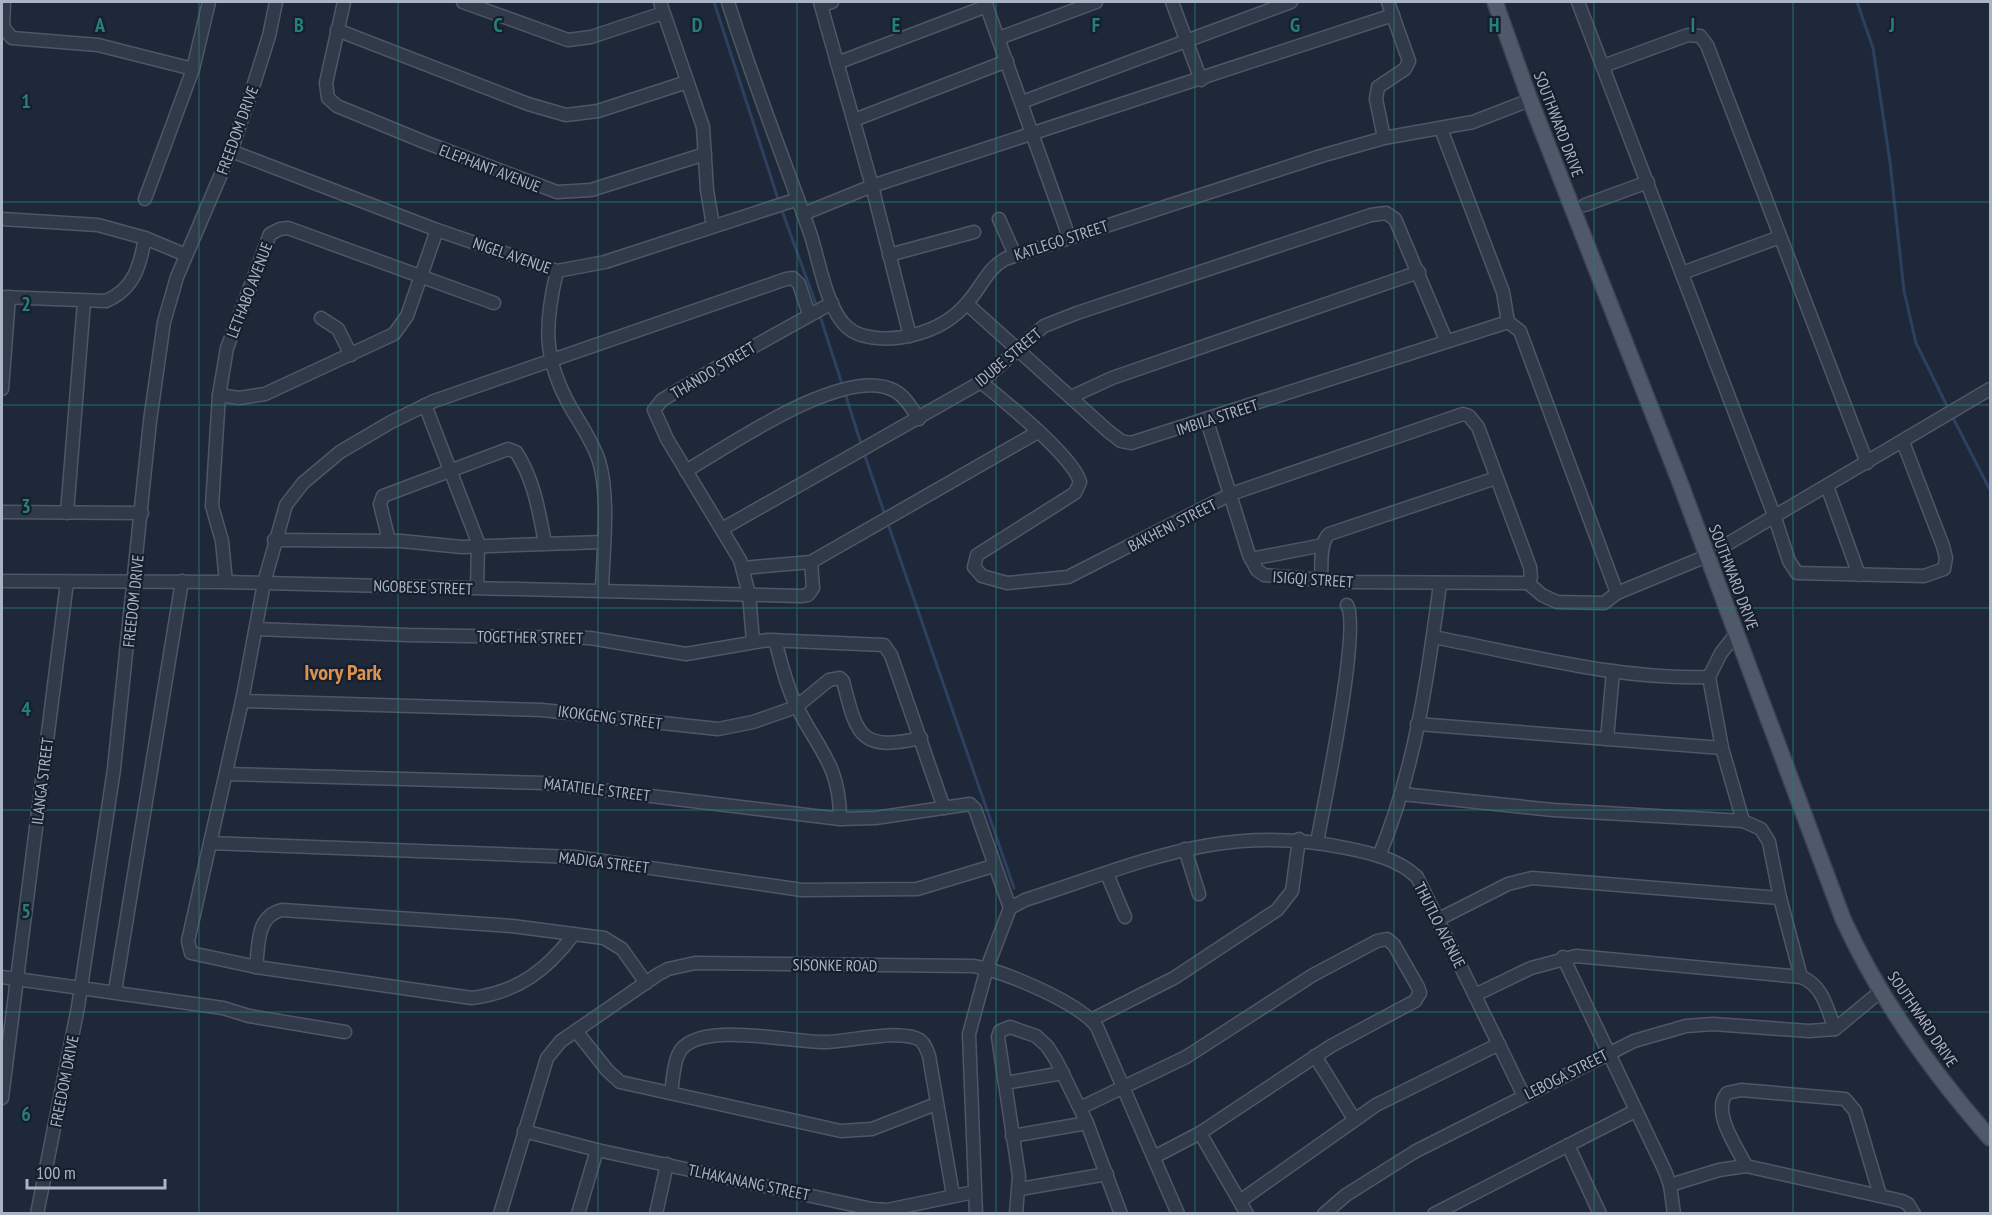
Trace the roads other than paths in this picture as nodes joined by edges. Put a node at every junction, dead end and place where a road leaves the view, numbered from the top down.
1 (4, 2) edge
2 (209, 2) edge
3 (276, 2) edge
4 (344, 2) edge
5 (463, 2) edge
6 (728, 2) edge
7 (1096, 2) edge
8 (1172, 2) edge
9 (1291, 2) edge
10 (1388, 2) edge
11 (1495, 2) edge
12 (1578, 2) edge
13 (824, 3) edge
14 (986, 4) edge
15 (661, 7) edge
16 (1393, 15) junction
17 (337, 30) junction
18 (999, 38) junction
19 (1186, 41) junction
20 (1007, 61) junction
21 (837, 63) junction
22 (1603, 66) junction
23 (193, 69) junction
24 (1201, 80) junction
25 (687, 82) junction
26 (1530, 100) junction
27 (1022, 102) junction
28 (854, 120) junction
29 (1442, 129) junction
30 (1034, 134) junction
31 (1384, 138) junction
32 (231, 151) junction
33 (705, 154) junction
34 (1648, 182) junction
35 (872, 186) junction
36 (145, 199) dead end
37 (798, 199) junction
38 (1585, 205) dead end
39 (803, 214) junction
40 (2, 219) edge
41 (999, 219) dead end
42 (713, 226) junction
43 (437, 230) junction
44 (974, 232) dead end
45 (1069, 237) junction
46 (1780, 237) junction
47 (145, 238) junction
48 (186, 255) junction
49 (889, 255) junction
50 (1015, 255) junction
51 (557, 271) junction
52 (1419, 272) junction
53 (1682, 273) junction
54 (420, 278) junction
55 (5, 297) edge
56 (84, 302) junction
57 (494, 303) dead end
58 (832, 303) junction
59 (967, 304) junction
60 (809, 314) junction
61 (321, 318) dead end
62 (1508, 322) junction
63 (910, 336) junction
64 (1446, 340) junction
65 (1018, 350) junction
66 (351, 355) junction
67 (550, 362) junction
68 (981, 382) junction
69 (2, 389) edge
70 (1990, 389) edge
71 (219, 395) junction
72 (1071, 398) junction
73 (425, 405) junction
74 (919, 419) junction
75 (1207, 421) junction
76 (1038, 432) junction
77 (1903, 442) junction
78 (1867, 463) junction
79 (451, 469) junction
80 (686, 471) junction
81 (1496, 478) junction
82 (1827, 486) junction
83 (1231, 494) junction
84 (2, 512) edge
85 (67, 513) junction
86 (142, 513) junction
87 (1774, 515) junction
88 (722, 530) junction
89 (274, 540) junction
90 (389, 541) junction
91 (603, 542) junction
92 (545, 543) junction
93 (479, 545) junction
94 (1323, 545) junction
95 (1707, 556) junction
96 (1251, 559) junction
97 (812, 562) junction
98 (743, 568) junction
99 (1859, 575) junction
100 (1322, 580) junction
101 (2, 581) edge
102 (67, 582) junction
103 (135, 582) junction
104 (182, 582) junction
105 (226, 582) junction
106 (264, 583) junction
107 (1528, 583) junction
108 (1440, 584) junction
109 (477, 588) junction
110 (602, 590) junction
111 (1617, 593) junction
112 (749, 594) junction
113 (1347, 605) dead end
114 (257, 629) junction
115 (1736, 634) junction
116 (1433, 638) junction
117 (775, 640) junction
118 (753, 641) junction
119 (1612, 671) junction
120 (1708, 676) junction
121 (242, 701) junction
122 (796, 707) junction
123 (1417, 724) junction
124 (921, 738) junction
125 (1607, 739) junction
126 (1722, 748) junction
127 (226, 774) junction
128 (1402, 794) junction
129 (944, 808) junction
130 (840, 819) junction
131 (1743, 821) junction
132 (1299, 839) junction
133 (1317, 842) junction
134 (210, 843) junction
135 (1185, 849) junction
136 (1379, 856) junction
137 (993, 866) junction
138 (1107, 874) junction
139 (1199, 894) dead end
140 (1780, 898) junction
141 (1010, 908) junction
142 (1125, 917) dead end
143 (1439, 919) junction
144 (574, 934) junction
145 (1563, 957) junction
146 (256, 967) junction
147 (987, 968) junction
148 (2, 977) edge
149 (1801, 977) junction
150 (16, 979) junction
151 (646, 983) junction
152 (82, 988) junction
153 (115, 991) junction
154 (1881, 991) junction
155 (1475, 995) junction
156 (1091, 1020) junction
157 (1835, 1029) junction
158 (576, 1031) junction
159 (345, 1032) dead end
160 (1499, 1044) junction
161 (1607, 1053) junction
162 (1315, 1056) junction
163 (1063, 1073) junction
164 (1005, 1083) junction
165 (1124, 1086) junction
166 (671, 1093) junction
167 (1524, 1096) junction
168 (2, 1098) edge
169 (936, 1104) junction
170 (1080, 1108) junction
171 (1635, 1111) junction
172 (1354, 1119) junction
173 (1087, 1123) junction
174 (524, 1131) junction
175 (1200, 1133) junction
176 (1012, 1136) junction
177 (1990, 1138) edge
178 (1568, 1145) junction
179 (597, 1150) junction
180 (1154, 1157) junction
181 (667, 1164) junction
182 (1746, 1166) junction
183 (1107, 1174) junction
184 (1670, 1185) junction
185 (1020, 1189) junction
186 (974, 1192) junction
187 (1880, 1195) junction
188 (953, 1196) junction
189 (1240, 1201) junction
190 (37, 1214) edge
191 (500, 1214) edge
192 (578, 1214) edge
193 (657, 1214) edge
194 (976, 1214) edge
195 (1016, 1214) edge
196 (1121, 1214) edge
197 (1178, 1214) edge
198 (1247, 1214) edge
199 (1324, 1214) edge
200 (1434, 1214) edge
201 (1600, 1214) edge
202 (1674, 1214) edge
203 (1914, 1214) edge

1 - 23 street
2 - 23 street
3 - 32 street, FREEDOM DRIVE
4 - 17 street, ELEPHANT AVENUE
5 - 15 street
6 - 37 street, KATLEGO STREET
7 - 18 street
8 - 19 street
9 - 19 street
10 - 16 street
11 - 26 main road, SOUTHWARD DRIVE
12 - 22 street
13 - 21 street
14 - 18 street
14 - 21 street
15 - 25 street
16 - 24 street
16 - 31 street
17 - 25 street
17 - 33 street, ELEPHANT AVENUE
18 - 20 street
19 - 24 street
19 - 27 street
20 - 27 street
20 - 28 street
21 - 28 street
22 - 34 street
22 - 46 street
23 - 36 street
24 - 30 street
25 - 33 street
26 - 29 street, KATLEGO STREET
26 - 95 main road, SOUTHWARD DRIVE
27 - 30 street
28 - 35 street
29 - 31 street, KATLEGO STREET
29 - 62 street
30 - 35 street
30 - 45 street
31 - 45 street, KATLEGO STREET
32 - 43 street, NIGEL AVENUE
32 - 48 street, FREEDOM DRIVE
33 - 42 street
34 - 38 street
34 - 53 street
35 - 39 street
35 - 49 street
37 - 39 street, KATLEGO STREET
37 - 42 street, NIGEL AVENUE
39 - 58 street, KATLEGO STREET
40 - 47 street
41 - 50 street
42 - 51 street, NIGEL AVENUE
43 - 51 street, NIGEL AVENUE
43 - 54 street
44 - 49 street
45 - 50 street, KATLEGO STREET
46 - 53 street
46 - 78 street
47 - 48 street
47 - 56 street
48 - 86 street, FREEDOM DRIVE
49 - 63 street
50 - 59 street, KATLEGO STREET
51 - 67 street
52 - 64 street
52 - 65 street, IDUBE STREET
52 - 72 street
53 - 87 street
54 - 57 street, LETHABO AVENUE
54 - 66 street
54 - 71 street, LETHABO AVENUE
55 - 56 street
55 - 69 street
56 - 85 street
58 - 60 street, THANDO STREET
58 - 63 street, KATLEGO STREET
59 - 63 street, KATLEGO STREET
59 - 65 street, IMBILA STREET
60 - 67 street
60 - 80 street, THANDO STREET
61 - 66 street
62 - 64 street, IMBILA STREET
62 - 111 street
64 - 75 street, IMBILA STREET
65 - 68 street, IDUBE STREET
65 - 72 street, IMBILA STREET
66 - 71 street
67 - 73 street
67 - 91 street
68 - 74 street, IDUBE STREET
68 - 76 street, BAKHENI STREET
70 - 77 street
71 - 105 street, LETHABO AVENUE
72 - 75 street, IMBILA STREET
73 - 79 street
73 - 89 street
74 - 80 street
74 - 88 street, IDUBE STREET
75 - 83 street, ISIGQI STREET
76 - 83 street, BAKHENI STREET
76 - 97 street
77 - 78 street
77 - 99 street
78 - 82 street
79 - 90 street
79 - 92 street
79 - 93 street
80 - 88 street, THANDO STREET
81 - 83 street, BAKHENI STREET
81 - 94 street
81 - 107 street, BAKHENI STREET
82 - 87 street
82 - 99 street
83 - 96 street, ISIGQI STREET
84 - 85 street
85 - 86 street
86 - 103 street, FREEDOM DRIVE
87 - 95 street
87 - 99 street
88 - 98 street, THANDO STREET
89 - 90 street
89 - 106 street
90 - 93 street
91 - 92 street
91 - 110 street
92 - 93 street
93 - 109 street
94 - 96 street
94 - 100 street
95 - 111 street
95 - 115 main road, SOUTHWARD DRIVE
96 - 100 street, ISIGQI STREET
97 - 98 street
97 - 112 street, NGOBESE STREET
98 - 112 street, THANDO STREET
100 - 108 street, ISIGQI STREET
101 - 102 street, NGOBESE STREET
102 - 103 street, NGOBESE STREET
102 - 150 street, ILANGA STREET
103 - 104 street, NGOBESE STREET
103 - 152 street, FREEDOM DRIVE
104 - 105 street, NGOBESE STREET
104 - 153 street
105 - 106 street, NGOBESE STREET
106 - 109 street, NGOBESE STREET
106 - 114 street
107 - 108 street, ISIGQI STREET
107 - 111 street
108 - 116 street
109 - 110 street, NGOBESE STREET
110 - 112 street, NGOBESE STREET
112 - 118 street
113 - 133 street
114 - 118 street, TOGETHER STREET
114 - 121 street
115 - 120 street
115 - 154 main road, SOUTHWARD DRIVE
116 - 119 street
116 - 123 street
117 - 118 street, TOGETHER STREET
117 - 122 street
117 - 124 street, TOGETHER STREET
119 - 120 street
119 - 125 street
120 - 126 street
121 - 122 street, IKOKGENG STREET
121 - 127 street
122 - 124 street, IKOKGENG STREET
122 - 130 street
123 - 125 street
123 - 128 street
124 - 129 street
125 - 126 street
126 - 131 street
127 - 130 street, MATATIELE STREET
127 - 134 street
128 - 131 street
128 - 136 street
129 - 130 street, MATATIELE STREET
129 - 137 street, MATATIELE STREET
131 - 140 street
132 - 133 street, THUTLO AVENUE
132 - 135 street, THUTLO AVENUE
132 - 156 street
133 - 136 street, THUTLO AVENUE
134 - 137 street, MADIGA STREET
134 - 146 street
135 - 138 street, THUTLO AVENUE
135 - 139 street
136 - 143 street, THUTLO AVENUE
137 - 141 street
138 - 141 street, THUTLO AVENUE
138 - 142 street
140 - 143 street
140 - 149 street
141 - 147 street
143 - 155 street, THUTLO AVENUE
144 - 146 street
144 - 146 street
144 - 151 street
145 - 149 street
145 - 155 street
145 - 161 street
147 - 151 street, SISONKE ROAD
147 - 156 street, SISONKE ROAD
147 - 186 street
148 - 150 street
149 - 157 street
150 - 152 street
150 - 168 street, ILANGA STREET
151 - 158 street, SISONKE ROAD
152 - 153 street
152 - 190 street, FREEDOM DRIVE
153 - 159 street
154 - 157 street
154 - 177 main road, SOUTHWARD DRIVE
155 - 160 street, THUTLO AVENUE
156 - 165 street
157 - 161 street, LEBOGA STREET
158 - 166 street
158 - 174 street, SISONKE ROAD
160 - 167 street, THUTLO AVENUE
160 - 172 street
161 - 167 street, LEBOGA STREET
161 - 171 street
162 - 165 street
162 - 172 street
162 - 175 street
163 - 164 street
163 - 164 street
163 - 170 street
164 - 176 street
165 - 170 street
165 - 180 street
166 - 169 street
166 - 169 street
167 - 199 street, LEBOGA STREET
169 - 188 street
170 - 173 street
171 - 178 street
171 - 184 street
172 - 189 street
173 - 176 street
173 - 183 street
174 - 179 street, TLHAKANANG STREET
174 - 191 street, SISONKE ROAD
175 - 180 street
175 - 189 street
176 - 185 street
178 - 200 street
178 - 201 street
179 - 181 street, TLHAKANANG STREET
179 - 192 street
180 - 197 street
181 - 188 street, TLHAKANANG STREET
181 - 193 street
182 - 184 street
182 - 187 street
182 - 187 street
183 - 185 street
183 - 196 street
184 - 202 street
185 - 195 street
186 - 188 street, TLHAKANANG STREET
186 - 194 street
187 - 203 street
189 - 198 street

